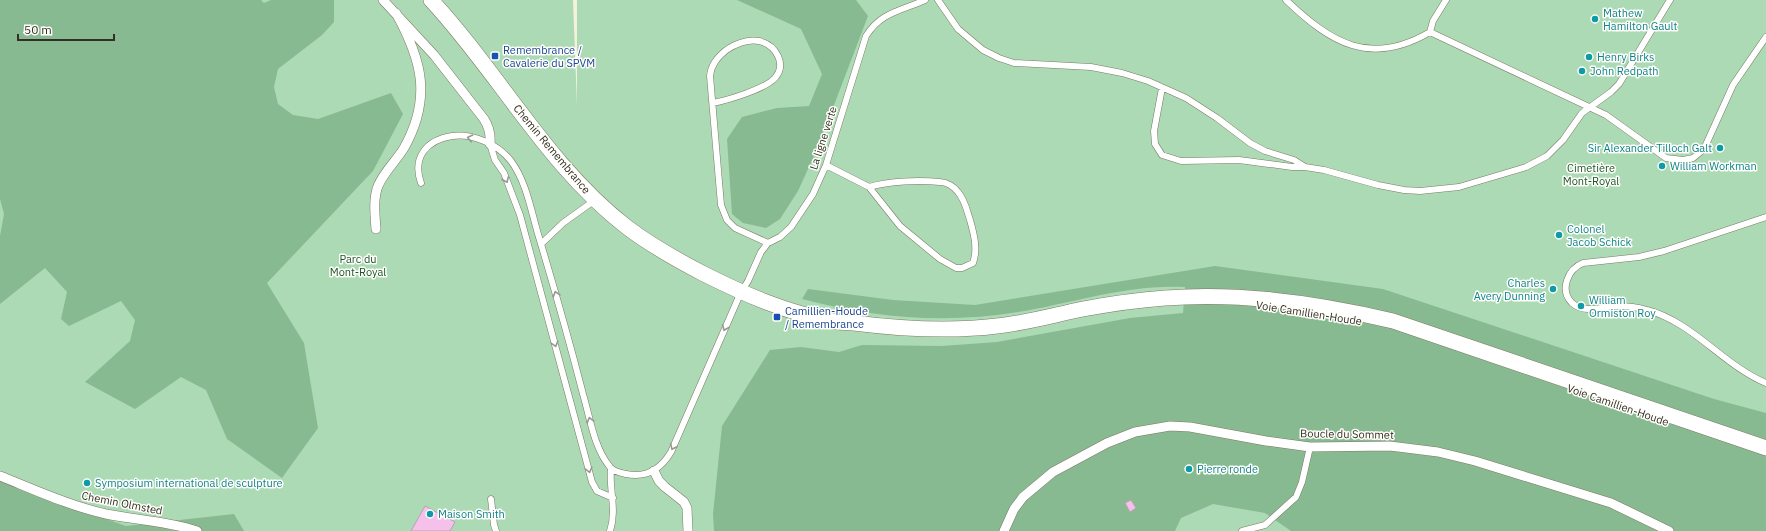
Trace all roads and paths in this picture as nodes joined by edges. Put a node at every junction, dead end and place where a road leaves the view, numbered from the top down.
1 (383, 0) edge
2 (431, 0) edge
3 (925, 0) edge
4 (938, 0) edge
5 (1286, 0) edge
6 (1446, 0) edge
7 (1670, 0) edge
8 (396, 13) junction
9 (1430, 32) junction
10 (1766, 37) edge
11 (1162, 88) junction
12 (713, 103) junction
13 (1589, 107) junction
14 (490, 144) junction
15 (826, 165) junction
16 (1305, 167) junction
17 (422, 183) dead end
18 (869, 187) junction
19 (595, 200) junction
20 (1766, 217) edge
21 (376, 229) dead end
22 (768, 243) junction
23 (541, 244) junction
24 (741, 292) junction
25 (834, 322) junction
26 (1766, 382) edge
27 (1310, 447) junction
28 (1766, 448) edge
29 (1766, 456) edge
30 (611, 469) junction
31 (654, 471) junction
32 (0, 476) edge
33 (613, 498) junction
34 (491, 499) dead end
35 (196, 531) edge
36 (496, 531) edge
37 (610, 531) edge
38 (688, 531) edge
39 (1004, 531) edge
40 (1242, 531) edge
41 (1669, 531) edge

1 - 8 street
2 - 19 street, Chemin Remembrance
3 - 15 lane, La ligne verte
4 - 11 lane
5 - 9 lane
6 - 9 lane
7 - 13 lane
8 - 14 street
8 - 21 street
9 - 13 lane
10 - 13 lane
11 - 16 lane
11 - 16 lane
12 - 12 lane
12 - 22 lane
13 - 16 lane
14 -> 17 lane
14 - 23 lane
14 -> 33 lane
15 - 18 lane
15 - 22 lane, La ligne verte
18 - 18 lane
19 - 23 lane
19 - 24 street, Chemin Remembrance
20 - 26 lane
22 - 24 lane, La ligne verte
30 -> 23 lane
24 - 25 street, Voie Camillien-Houde
24 -> 31 lane, La ligne verte
25 - 28 street, Voie Camillien-Houde
25 - 29 street, Voie Camillien-Houde
27 - 39 street, Boucle du Sommet
27 - 40 lane
27 - 41 street, Boucle du Sommet
30 - 31 lane
30 - 33 lane
31 - 38 street
32 - 35 street, Chemin Olmsted
33 - 37 lane
34 - 36 lane

